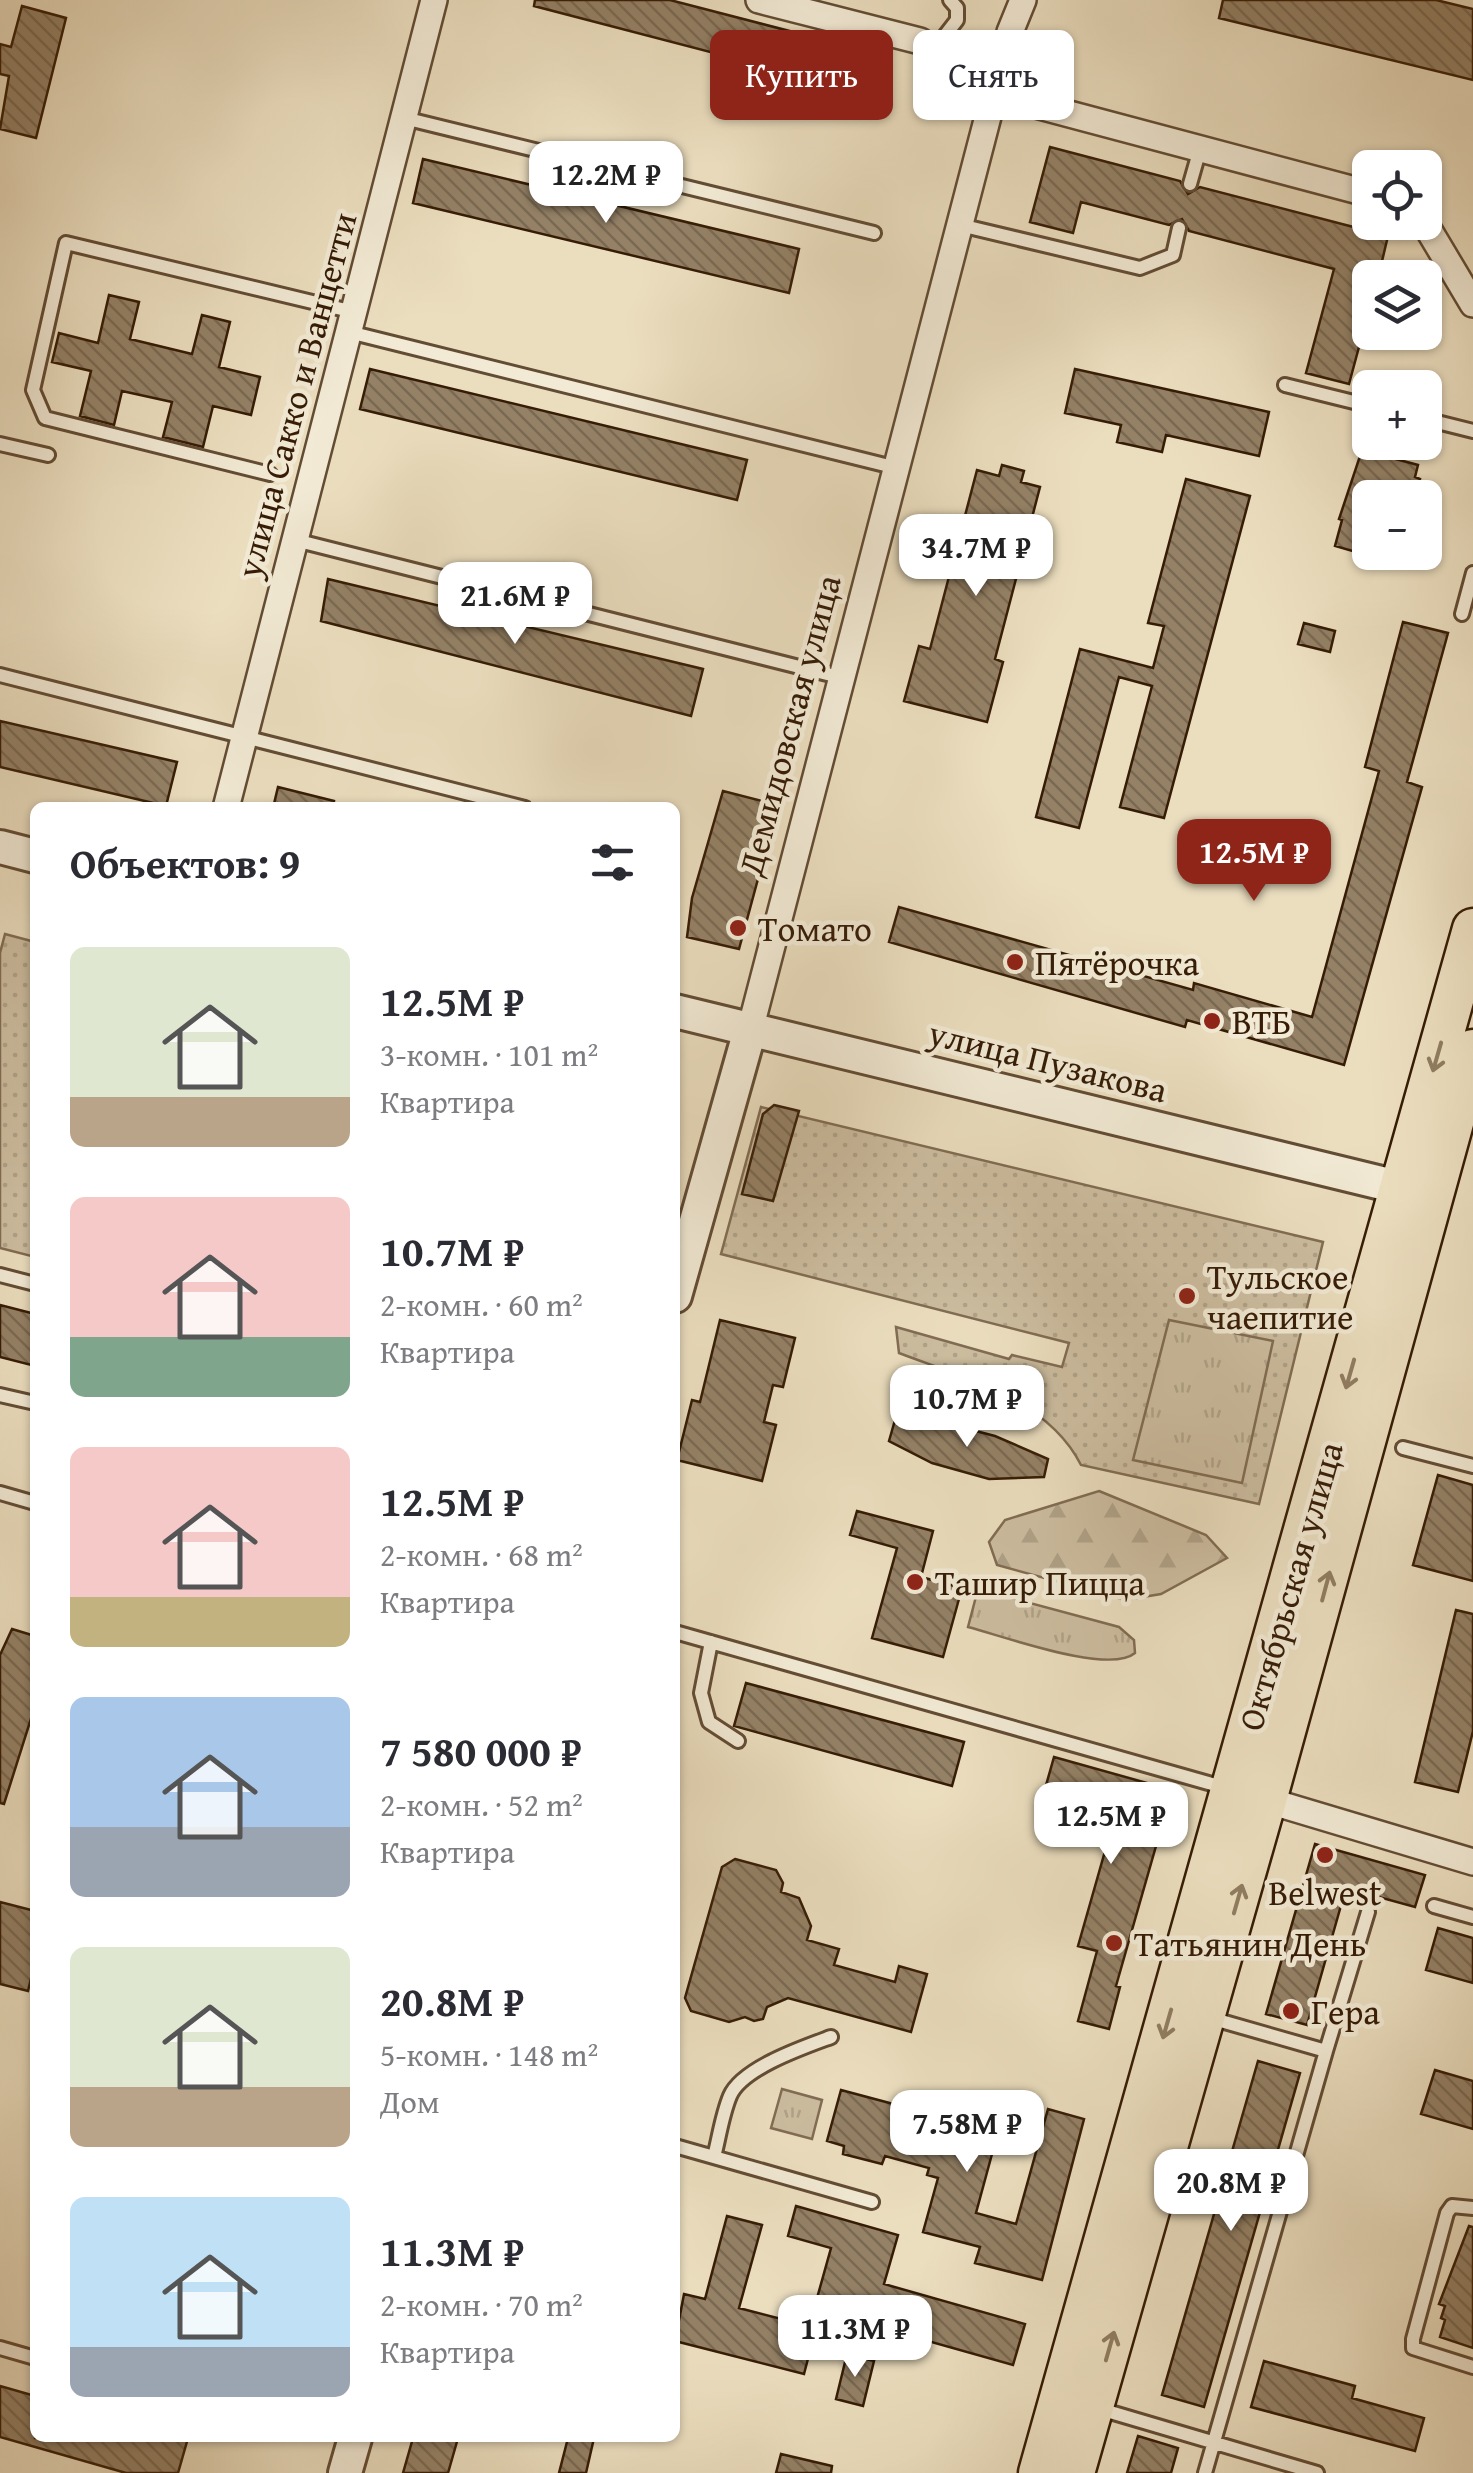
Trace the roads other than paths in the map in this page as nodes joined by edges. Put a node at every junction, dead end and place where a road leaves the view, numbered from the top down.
1 (434, 0) edge
2 (758, 0) edge
3 (950, 0) edge
4 (1023, 0) edge
5 (949, 30) edge
6 (1014, 30) edge
7 (913, 39) edge
8 (1074, 115) edge
9 (404, 118) junction
10 (987, 120) edge
11 (1200, 149) junction
12 (1190, 184) dead end
13 (1352, 189) edge
14 (960, 225) junction
15 (1179, 228) dead end
16 (874, 233) dead end
17 (1435, 240) edge
18 (1473, 304) edge
19 (352, 322) junction
20 (1285, 385) dead end
21 (1352, 402) edge
22 (1442, 423) edge
23 (1473, 430) edge
24 (0, 444) edge
25 (48, 455) dead end
26 (898, 468) junction
27 (270, 474) dead end
28 (294, 540) junction
29 (1473, 574) edge
30 (1462, 614) dead end
31 (0, 675) edge
32 (843, 678) junction
33 (244, 736) junction
34 (228, 802) edge
35 (502, 802) edge
36 (0, 848) edge
37 (30, 855) edge
38 (1473, 929) edge
39 (680, 1012) edge
40 (750, 1030) junction
41 (1473, 1050) edge
42 (1418, 1192) junction
43 (0, 1275) edge
44 (680, 1278) edge
45 (30, 1283) edge
46 (0, 1395) edge
47 (30, 1402) edge
48 (1403, 1448) dead end
49 (1473, 1466) edge
50 (0, 1493) edge
51 (30, 1502) edge
52 (680, 1633) edge
53 (711, 1642) junction
54 (738, 1741) dead end
55 (1250, 1795) junction
56 (1473, 1862) edge
57 (1434, 1906) dead end
58 (1368, 1912) dead end
59 (1473, 1917) edge
60 (1204, 2016) junction
61 (831, 2038) dead end
62 (1326, 2051) junction
63 (680, 2147) edge
64 (714, 2157) junction
65 (872, 2202) dead end
66 (1473, 2208) edge
67 (0, 2348) edge
68 (30, 2357) edge
69 (1473, 2368) edge
70 (1092, 2407) junction
71 (354, 2442) edge
72 (1213, 2443) junction
73 (345, 2473) edge
74 (1039, 2473) edge
75 (1074, 2473) edge
76 (1205, 2473) edge
77 (1318, 2473) edge

1 - 9 street, улица Сакко и Ванцетти
2 - 7 street
3 - 5 lane
4 - 6 street, Демидовская улица
8 - 11 street
9 - 16 lane
9 - 19 street, улица Сакко и Ванцетти
10 - 14 street, Демидовская улица
11 - 12 lane
11 - 13 street
14 - 15 lane
14 - 26 street, Демидовская улица
17 - 18 street
19 - 26 lane
19 - 27 lane
19 - 28 street, улица Сакко и Ванцетти
20 - 21 lane
22 - 23 lane
24 - 25 lane
26 - 32 street, Демидовская улица
28 - 32 lane
28 - 33 street, улица Сакко и Ванцетти
29 - 30 lane
31 - 33 lane
32 - 40 street, Демидовская улица
33 - 34 street, улица Сакко и Ванцетти
33 - 35 lane
36 - 37 street
38 -> 42 main road, Октябрьская улица
39 - 40 street, улица Пузакова
40 - 42 street, улица Пузакова
40 - 44 street, Демидовская улица
41 - 42 main road, Октябрьская улица
42 - 55 main road, Октябрьская улица
43 - 45 lane
46 - 47 lane
48 - 49 lane
50 - 51 lane
52 - 53 lane
53 - 54 lane
53 - 55 lane
55 - 56 street
60 -> 55 main road, Октябрьская улица
55 -> 74 main road, Октябрьская улица
57 - 59 lane
58 - 62 lane
60 - 62 lane
70 -> 60 main road, Октябрьская улица
61 - 64 lane
62 - 72 lane
63 - 64 lane
64 - 65 lane
66 - 69 lane
67 - 68 lane
70 - 72 lane
70 - 75 main road, Октябрьская улица
71 - 73 street
72 - 76 lane
72 - 77 lane

